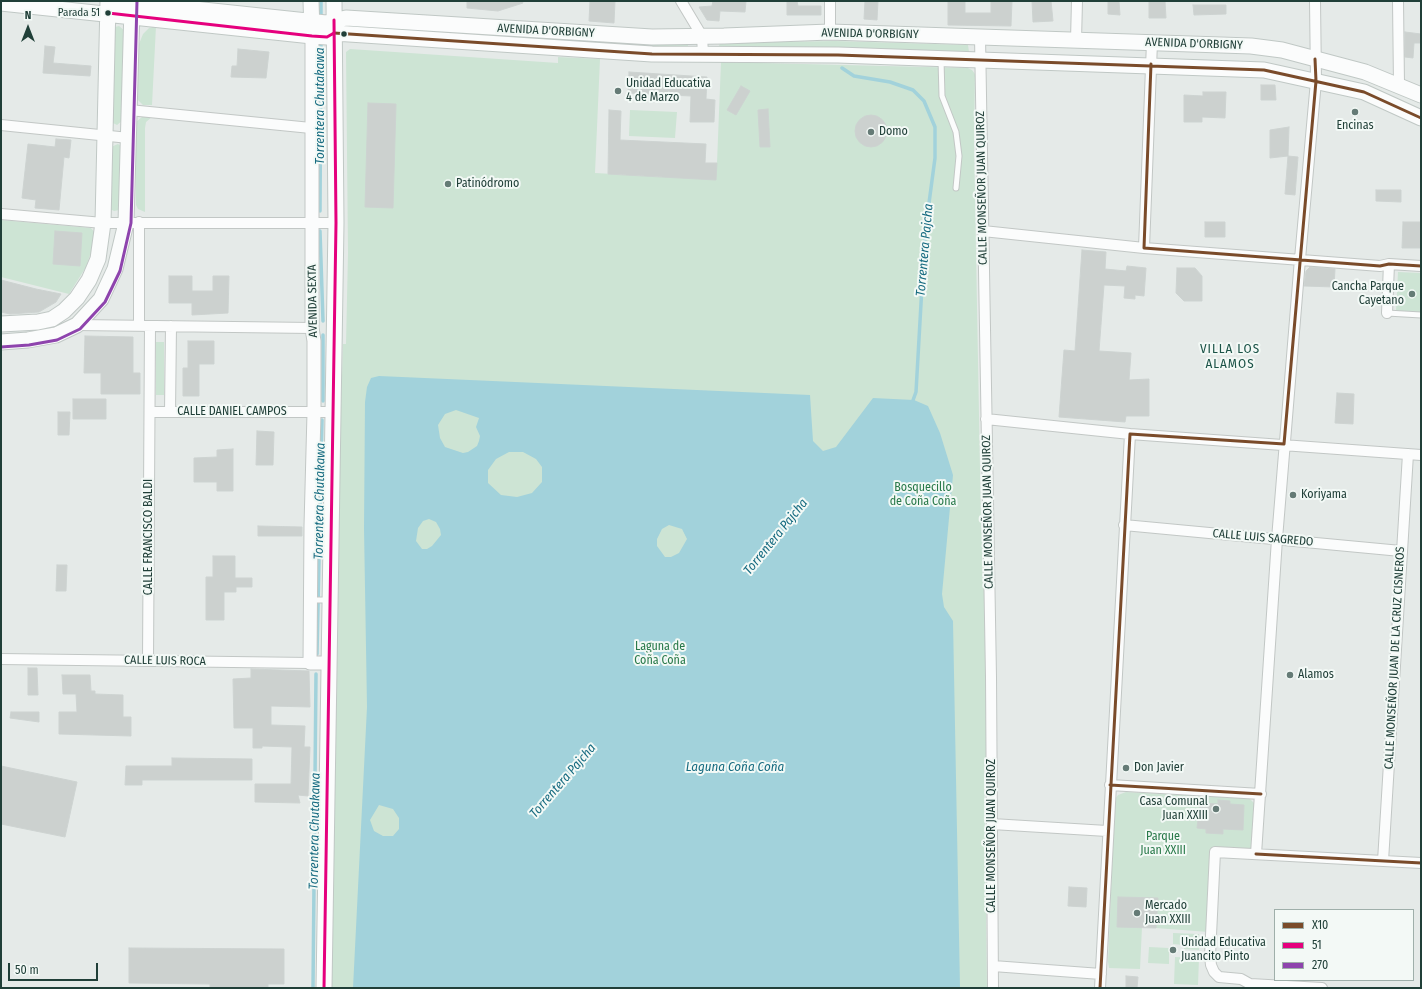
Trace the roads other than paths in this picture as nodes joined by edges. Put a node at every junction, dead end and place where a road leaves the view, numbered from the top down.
1 (311, 1) edge
2 (334, 1) edge
3 (681, 1) edge
4 (830, 1) edge
5 (1077, 1) edge
6 (1315, 1) edge
7 (1398, 1) edge
8 (1, 3) edge
9 (129, 5) edge
10 (207, 6) edge
11 (108, 7) edge
12 (208, 26) junction
13 (321, 29) junction
14 (830, 32) junction
15 (702, 36) junction
16 (980, 37) junction
17 (1076, 40) junction
18 (1152, 42) junction
19 (703, 54) junction
20 (942, 59) junction
21 (1315, 59) junction
22 (980, 60) junction
23 (1151, 64) junction
24 (1316, 81) junction
25 (1399, 85) junction
26 (1421, 95) edge
27 (129, 110) junction
28 (1421, 118) edge
29 (1, 125) edge
30 (311, 128) junction
31 (105, 136) junction
32 (129, 138) junction
33 (956, 188) dead end
34 (1, 214) edge
35 (103, 223) junction
36 (132, 223) junction
37 (322, 223) junction
38 (983, 231) junction
39 (1144, 248) junction
40 (1300, 259) junction
41 (1389, 264) junction
42 (1421, 266) edge
43 (1387, 313) joint
44 (1421, 315) edge
45 (1, 324) edge
46 (77, 324) junction
47 (144, 326) junction
48 (171, 326) junction
49 (312, 328) junction
50 (1, 342) edge
51 (150, 412) junction
52 (170, 412) junction
53 (323, 412) junction
54 (986, 419) junction
55 (1130, 434) junction
56 (1284, 444) junction
57 (1408, 454) junction
58 (1421, 455) edge
59 (1124, 525) junction
60 (1277, 539) junction
61 (1401, 551) junction
62 (319, 600) junction
63 (1, 659) edge
64 (148, 661) junction
65 (310, 662) junction
66 (328, 663) junction
67 (1110, 785) junction
68 (1261, 794) junction
69 (992, 824) junction
70 (1107, 831) junction
71 (1256, 854) junction
72 (1383, 861) junction
73 (1421, 863) edge
74 (993, 966) junction
75 (1101, 974) junction
76 (1250, 986) edge
77 (324, 988) edge
78 (993, 988) edge
79 (1100, 988) edge
80 (1322, 988) edge

1 - 13 main road, AVENIDA SEXTA
2 - 13 main road, AVENIDA SEXTA
3 - 15 street
4 - 14 street
5 - 17 street
6 - 21 street
7 - 25 street
8 - 11 main road
9 - 10 main road
9 - 11 main road
9 - 12 main road
9 - 27 main road
10 - 12 street
10 - 13 main road
11 - 31 main road
12 - 13 main road
13 - 15 main road, AVENIDA D'ORBIGNY
13 - 19 main road, AVENIDA D'ORBIGNY
13 - 30 street, AVENIDA SEXTA
13 - 37 main road, AVENIDA SEXTA
14 - 15 main road, AVENIDA D'ORBIGNY
14 - 16 main road, AVENIDA D'ORBIGNY
15 - 19 street
16 - 17 main road, AVENIDA D'ORBIGNY
16 - 22 street, CALLE MONSEÑOR JUAN QUIROZ
17 - 18 main road, AVENIDA D'ORBIGNY
18 - 21 main road, AVENIDA D'ORBIGNY
18 - 23 street
19 - 20 main road, AVENIDA D'ORBIGNY
20 - 22 main road, AVENIDA D'ORBIGNY
20 - 33 lane
21 - 24 street
21 - 25 main road, AVENIDA D'ORBIGNY
22 - 23 main road, AVENIDA D'ORBIGNY
22 - 38 street, CALLE MONSEÑOR JUAN QUIROZ
23 - 24 main road, AVENIDA D'ORBIGNY
23 - 39 street
24 - 28 main road, AVENIDA D'ORBIGNY
24 - 40 street
25 - 26 main road, AVENIDA D'ORBIGNY
27 - 30 street
27 - 32 main road
29 - 31 street
30 - 37 street, AVENIDA SEXTA
31 - 32 street
31 - 35 main road
32 - 36 main road
34 - 35 street
35 - 36 street
35 - 45 main road
36 - 37 street
36 - 46 main road
36 - 47 street, CALLE FRANCISCO BALDI
37 - 49 street, AVENIDA SEXTA
37 - 53 main road, AVENIDA SEXTA
38 - 39 street
38 - 54 street, CALLE MONSEÑOR JUAN QUIROZ
39 - 40 street
40 - 41 street
40 - 56 street
41 - 42 street
41 - 43 street
43 - 44 lane
46 - 47 street
46 - 50 main road
47 - 48 street
47 - 51 street, CALLE FRANCISCO BALDI
48 - 49 street
48 - 52 street
49 - 53 street, AVENIDA SEXTA
51 - 52 street, CALLE DANIEL CAMPOS
51 - 64 street, CALLE FRANCISCO BALDI
52 - 53 street, CALLE DANIEL CAMPOS
53 - 62 main road, AVENIDA SEXTA
54 - 55 street
54 - 69 street, CALLE MONSEÑOR JUAN QUIROZ
55 - 56 street
55 - 59 street
56 - 57 street
56 - 60 street
57 - 58 street
57 - 61 street, CALLE MONSEÑOR JUAN DE LA CRUZ CISNEROS
59 - 60 street, CALLE LUIS SAGREDO
59 - 67 street
60 - 61 street, CALLE LUIS SAGREDO
60 - 68 street
61 - 72 street, CALLE MONSEÑOR JUAN DE LA CRUZ CISNEROS
62 - 65 street, AVENIDA SEXTA
62 - 66 main road, AVENIDA SEXTA
63 - 64 street, CALLE LUIS ROCA
64 - 65 street, CALLE LUIS ROCA
65 - 66 street, CALLE LUIS ROCA
66 - 77 main road, AVENIDA SEXTA
67 - 68 street
67 - 70 street
68 - 71 street
69 - 70 street
69 - 74 street, CALLE MONSEÑOR JUAN QUIROZ
70 - 75 street
71 - 72 street
71 - 76 street
72 - 73 street
74 - 75 street
74 - 78 street, CALLE MONSEÑOR JUAN QUIROZ
75 - 79 street
76 - 80 street

